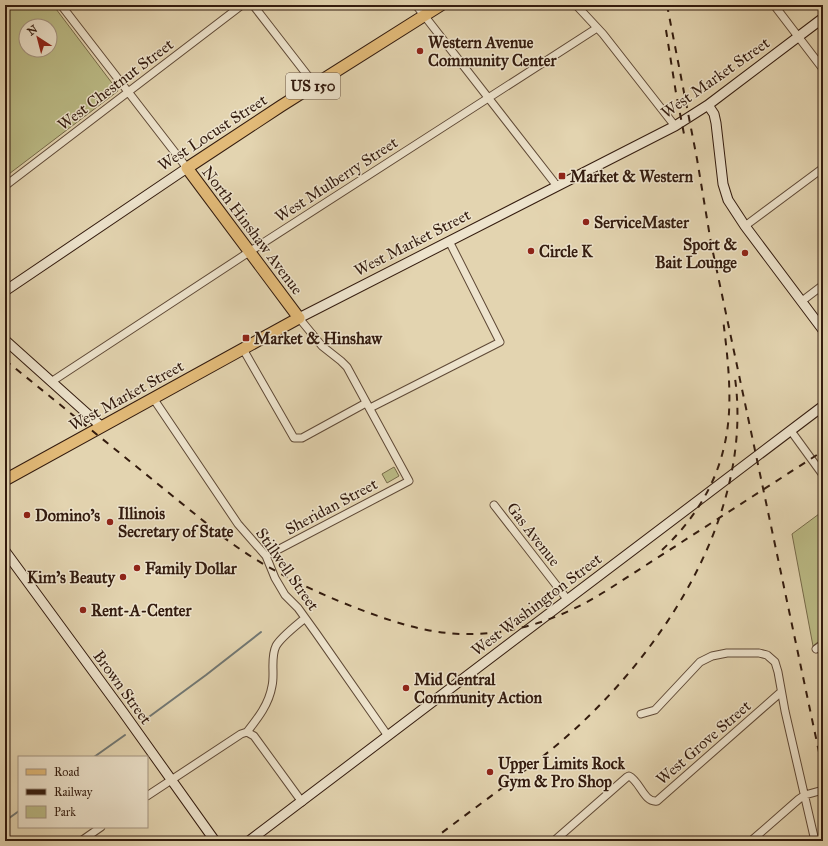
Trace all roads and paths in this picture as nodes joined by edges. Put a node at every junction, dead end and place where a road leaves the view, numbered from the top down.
1 (61, 5) edge
2 (242, 5) edge
3 (253, 5) edge
4 (416, 5) edge
5 (441, 5) edge
6 (576, 5) edge
7 (774, 5) edge
8 (424, 15) junction
9 (823, 18) edge
10 (597, 28) junction
11 (798, 36) junction
12 (823, 69) edge
13 (315, 85) junction
14 (128, 92) junction
15 (488, 98) junction
16 (708, 104) junction
17 (675, 126) junction
18 (187, 168) junction
19 (823, 168) edge
20 (5, 186) edge
21 (557, 186) junction
22 (745, 226) junction
23 (449, 241) junction
24 (249, 252) junction
25 (823, 285) edge
26 (5, 291) edge
27 (802, 302) junction
28 (299, 318) junction
29 (823, 330) edge
30 (5, 340) edge
31 (243, 349) junction
32 (51, 382) junction
33 (154, 398) junction
34 (368, 406) junction
35 (823, 406) edge
36 (102, 427) junction
37 (791, 431) junction
38 (823, 475) edge
39 (5, 480) edge
40 (409, 481) joint
41 (494, 505) dead end
42 (5, 551) edge
43 (266, 556) junction
44 (567, 599) junction
45 (305, 618) junction
46 (823, 644) edge
47 (816, 649) dead end
48 (781, 692) junction
49 (641, 714) dead end
50 (247, 732) junction
51 (388, 736) junction
52 (170, 780) junction
53 (823, 790) edge
54 (148, 795) edge
55 (805, 795) junction
56 (302, 802) junction
57 (100, 828) edge
58 (81, 841) edge
59 (216, 841) edge
60 (249, 841) edge
61 (554, 841) edge
62 (751, 841) edge
63 (815, 841) edge

1 - 14 street, North Hinshaw Avenue
2 - 14 street, West Chestnut Street
3 - 13 street
4 - 8 street
5 - 8 main road, West Locust Street / US 150
6 - 10 street
7 - 11 street
8 - 13 main road, West Locust Street / US 150
8 - 15 street
9 - 11 street, West Market Street
10 - 15 street, West Mulberry Street
10 - 17 street
11 - 12 street
11 - 16 street, West Market Street
13 - 18 main road, West Locust Street / US 150
14 - 18 street, North Hinshaw Avenue
14 - 20 street, West Chestnut Street
15 - 21 street
15 - 24 street, West Mulberry Street
16 - 17 street, West Market Street
16 - 22 street
17 - 21 street, West Market Street
18 - 24 main road, North Hinshaw Avenue
18 - 26 street, West Locust Street
19 - 22 street
21 - 23 street, West Market Street
22 - 27 street
23 - 28 street, West Market Street
23 - 34 street
24 - 28 main road, North Hinshaw Avenue
24 - 32 street, West Mulberry Street
25 - 27 street
27 - 29 street
28 - 31 main road, West Market Street
28 - 34 street, North Hinshaw Avenue
30 - 32 street
31 - 33 main road, West Market Street
31 - 34 street
32 - 36 street
33 - 36 main road, West Market Street
33 - 43 street, Stillwell Street
34 - 40 street, North Hinshaw Avenue
35 - 37 street, West Washington Street
36 - 39 main road, West Market Street
37 - 38 street
37 - 44 street, West Washington Street
40 - 43 street, Sheridan Street
41 - 44 street, Gas Avenue
42 - 52 street, Brown Street
43 - 45 street, Stillwell Street
44 - 51 street, West Washington Street
45 - 50 street
45 - 51 street, Stillwell Street
46 - 47 street
48 - 49 street
48 - 55 street
48 - 61 street, West Grove Street
50 - 52 street
50 - 56 street
51 - 56 street, West Washington Street
52 - 54 street
52 - 59 street, Brown Street
53 - 55 street
55 - 62 street
55 - 63 street
56 - 60 street, West Washington Street
57 - 58 street

